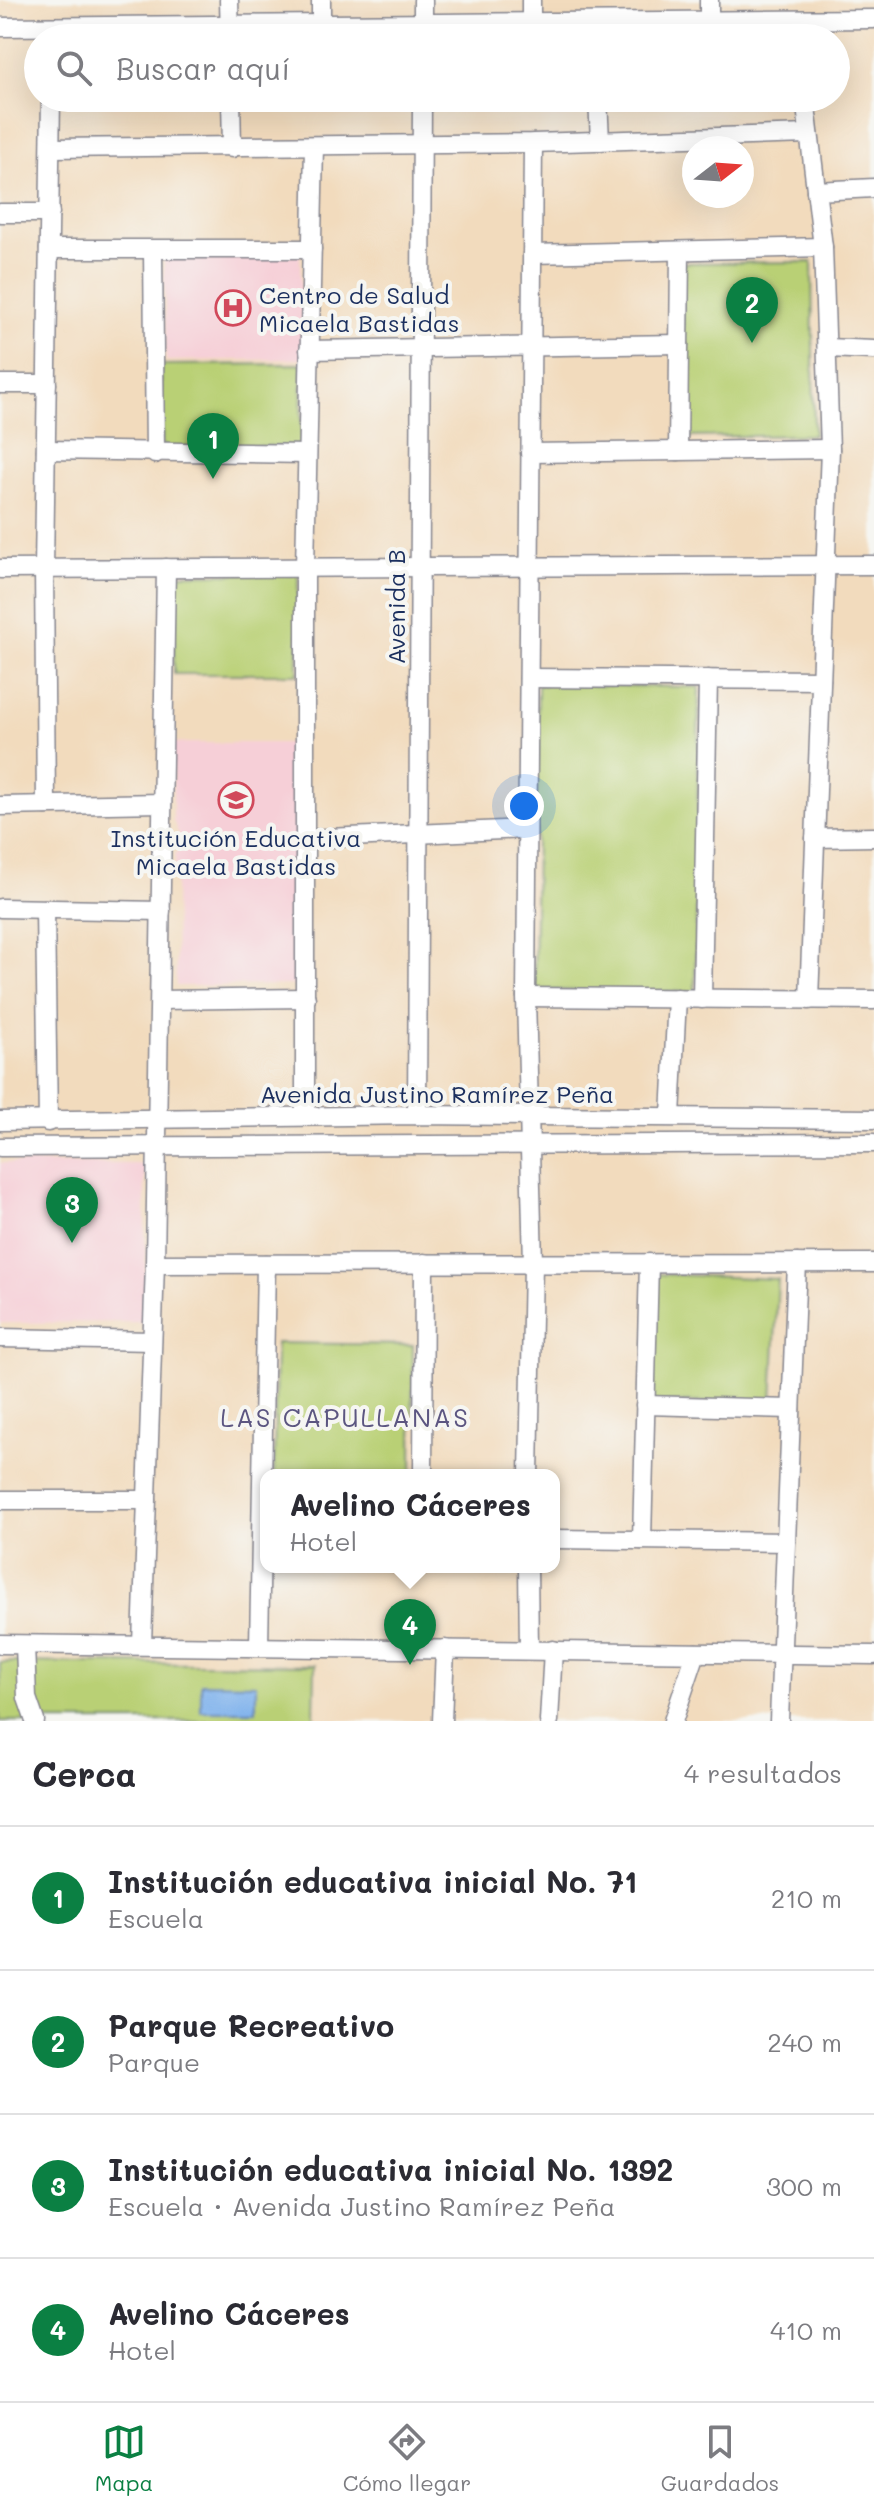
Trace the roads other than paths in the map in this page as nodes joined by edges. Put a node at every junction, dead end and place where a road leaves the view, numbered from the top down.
1 (229, 0) edge
2 (321, 0) edge
3 (423, 0) edge
4 (531, 0) edge
5 (709, 0) edge
6 (874, 19) edge
7 (709, 21) junction
8 (531, 23) junction
9 (230, 24) edge
10 (321, 24) edge
11 (423, 24) edge
12 (518, 24) edge
13 (540, 24) edge
14 (671, 24) edge
15 (742, 24) edge
16 (835, 24) edge
17 (0, 27) edge
18 (24, 30) edge
19 (51, 112) edge
20 (231, 112) edge
21 (422, 112) edge
22 (599, 112) edge
23 (807, 112) edge
24 (809, 134) junction
25 (600, 141) junction
26 (533, 143) junction
27 (422, 144) junction
28 (314, 146) junction
29 (51, 148) junction
30 (232, 148) junction
31 (874, 188) edge
32 (816, 191) junction
33 (0, 213) edge
34 (50, 213) junction
35 (823, 247) junction
36 (49, 249) junction
37 (312, 249) junction
38 (153, 251) junction
39 (680, 251) junction
40 (532, 254) junction
41 (679, 344) junction
42 (531, 345) junction
43 (421, 346) junction
44 (827, 348) junction
45 (309, 350) junction
46 (874, 350) edge
47 (0, 384) edge
48 (47, 384) junction
49 (830, 449) junction
50 (46, 450) junction
51 (678, 451) junction
52 (530, 453) junction
53 (155, 454) junction
54 (307, 454) junction
55 (825, 565) junction
56 (874, 565) edge
57 (419, 567) junction
58 (530, 567) junction
59 (166, 568) junction
60 (305, 568) junction
61 (0, 569) edge
62 (44, 569) junction
63 (529, 678) junction
64 (708, 679) junction
65 (821, 680) junction
66 (162, 803) junction
67 (46, 805) junction
68 (0, 806) edge
69 (527, 829) junction
70 (417, 836) junction
71 (874, 837) edge
72 (815, 838) junction
73 (306, 839) junction
74 (0, 908) edge
75 (45, 909) junction
76 (161, 911) junction
77 (526, 997) junction
78 (306, 998) junction
79 (677, 998) junction
80 (702, 999) junction
81 (160, 1000) junction
82 (809, 1000) junction
83 (874, 1000) edge
84 (417, 1115) junction
85 (305, 1116) junction
86 (671, 1116) junction
87 (527, 1117) junction
88 (874, 1119) edge
89 (155, 1120) junction
90 (0, 1121) edge
91 (48, 1122) junction
92 (528, 1142) junction
93 (155, 1143) junction
94 (874, 1143) edge
95 (0, 1147) edge
96 (424, 1263) junction
97 (533, 1263) junction
98 (649, 1263) junction
99 (797, 1263) junction
100 (874, 1263) edge
101 (155, 1264) junction
102 (266, 1264) junction
103 (0, 1338) edge
104 (152, 1341) junction
105 (645, 1405) junction
106 (791, 1409) junction
107 (264, 1469) edge
108 (423, 1469) edge
109 (529, 1469) edge
110 (0, 1500) edge
111 (147, 1500) junction
112 (560, 1539) edge
113 (642, 1540) junction
114 (786, 1542) junction
115 (262, 1573) edge
116 (528, 1573) edge
117 (0, 1644) edge
118 (142, 1644) junction
119 (25, 1645) junction
120 (259, 1646) junction
121 (445, 1649) junction
122 (529, 1650) junction
123 (553, 1650) junction
124 (696, 1653) junction
125 (782, 1654) junction
126 (874, 1655) edge
127 (35, 1721) edge
128 (442, 1721) edge
129 (549, 1721) edge
130 (673, 1721) edge
131 (779, 1721) edge

1 - 9 street
2 - 10 street
3 - 11 street
4 - 8 street
5 - 7 street
6 - 16 street
7 - 14 street
7 - 15 street
8 - 12 street
8 - 13 street
17 - 18 street
19 - 29 street
20 - 30 street
21 - 27 street, Avenida B
22 - 25 street
23 - 24 street
24 - 25 street
24 - 32 street
25 - 26 street
26 - 27 street
26 - 40 street
27 - 28 street
27 - 43 street, Avenida B
28 - 30 street
28 - 37 street
29 - 30 street
29 - 34 street
31 - 32 street
32 - 35 street
33 - 34 street
34 - 36 street
35 - 39 street
35 - 44 street
36 - 38 street
36 - 48 street
37 - 38 street
37 - 45 street
38 - 53 street
39 - 40 street
39 - 41 street
40 - 42 street
41 - 42 street
41 - 51 street
42 - 43 street
42 - 52 street
43 - 45 street
43 - 57 street, Avenida B
44 - 46 street
44 - 49 street
45 - 54 street
47 - 48 street
48 - 50 street
49 - 51 street
49 - 55 street
50 - 53 street
50 - 62 street
51 - 52 street
52 - 58 street
53 - 54 street
54 - 60 street
55 - 56 street
55 - 58 street
55 - 65 street
57 - 58 street
57 - 60 street
57 - 70 street, Avenida B
58 - 63 street
59 - 60 street
59 - 62 street
59 - 66 street
60 - 73 street
61 - 62 street
62 - 67 street
63 - 64 street
63 - 69 street
64 - 65 street
64 - 80 street
65 - 72 street
66 - 67 street
66 - 76 street
67 - 68 street
69 - 70 street
69 - 77 street
70 - 73 street
70 - 84 street, Avenida B
71 - 72 street
72 - 82 street
73 - 78 street
74 - 75 street
75 - 76 street
75 - 91 street
76 - 81 street
77 - 79 street
77 - 87 street
78 - 81 street
78 - 85 street
79 - 80 street
79 - 86 street
80 - 82 street
81 - 89 street
82 - 83 street
84 - 85 street, Avenida Justino Ramírez Peña
84 - 87 street, Avenida Justino Ramírez Peña
85 - 89 street, Avenida Justino Ramírez Peña
86 - 87 street, Avenida Justino Ramírez Peña
86 - 88 street, Avenida Justino Ramírez Peña
87 - 92 street
89 - 91 street, Avenida Justino Ramírez Peña
89 - 93 street
90 - 91 street, Avenida Justino Ramírez Peña
92 - 93 street, Avenida Justino Ramírez Peña
92 - 94 street, Avenida Justino Ramírez Peña
92 - 97 street
93 - 95 street, Avenida Justino Ramírez Peña
93 - 101 street
96 - 97 street
96 - 102 street
96 - 108 street
97 - 98 street
97 - 109 street
98 - 99 street
98 - 105 street
99 - 100 street
99 - 106 street
101 - 102 street
101 - 104 street
102 - 107 street
103 - 104 street
104 - 111 street
105 - 106 street
105 - 113 street
106 - 114 street
110 - 111 street
111 - 118 street
112 - 113 street
113 - 114 street
114 - 125 street
115 - 120 street
116 - 122 street
117 - 119 street
118 - 119 street
118 - 120 street
119 - 127 street
120 - 121 street
121 - 122 street
121 - 128 street
122 - 123 street
123 - 124 street
123 - 129 street
124 - 125 street
124 - 130 street
125 - 126 street
125 - 131 street

